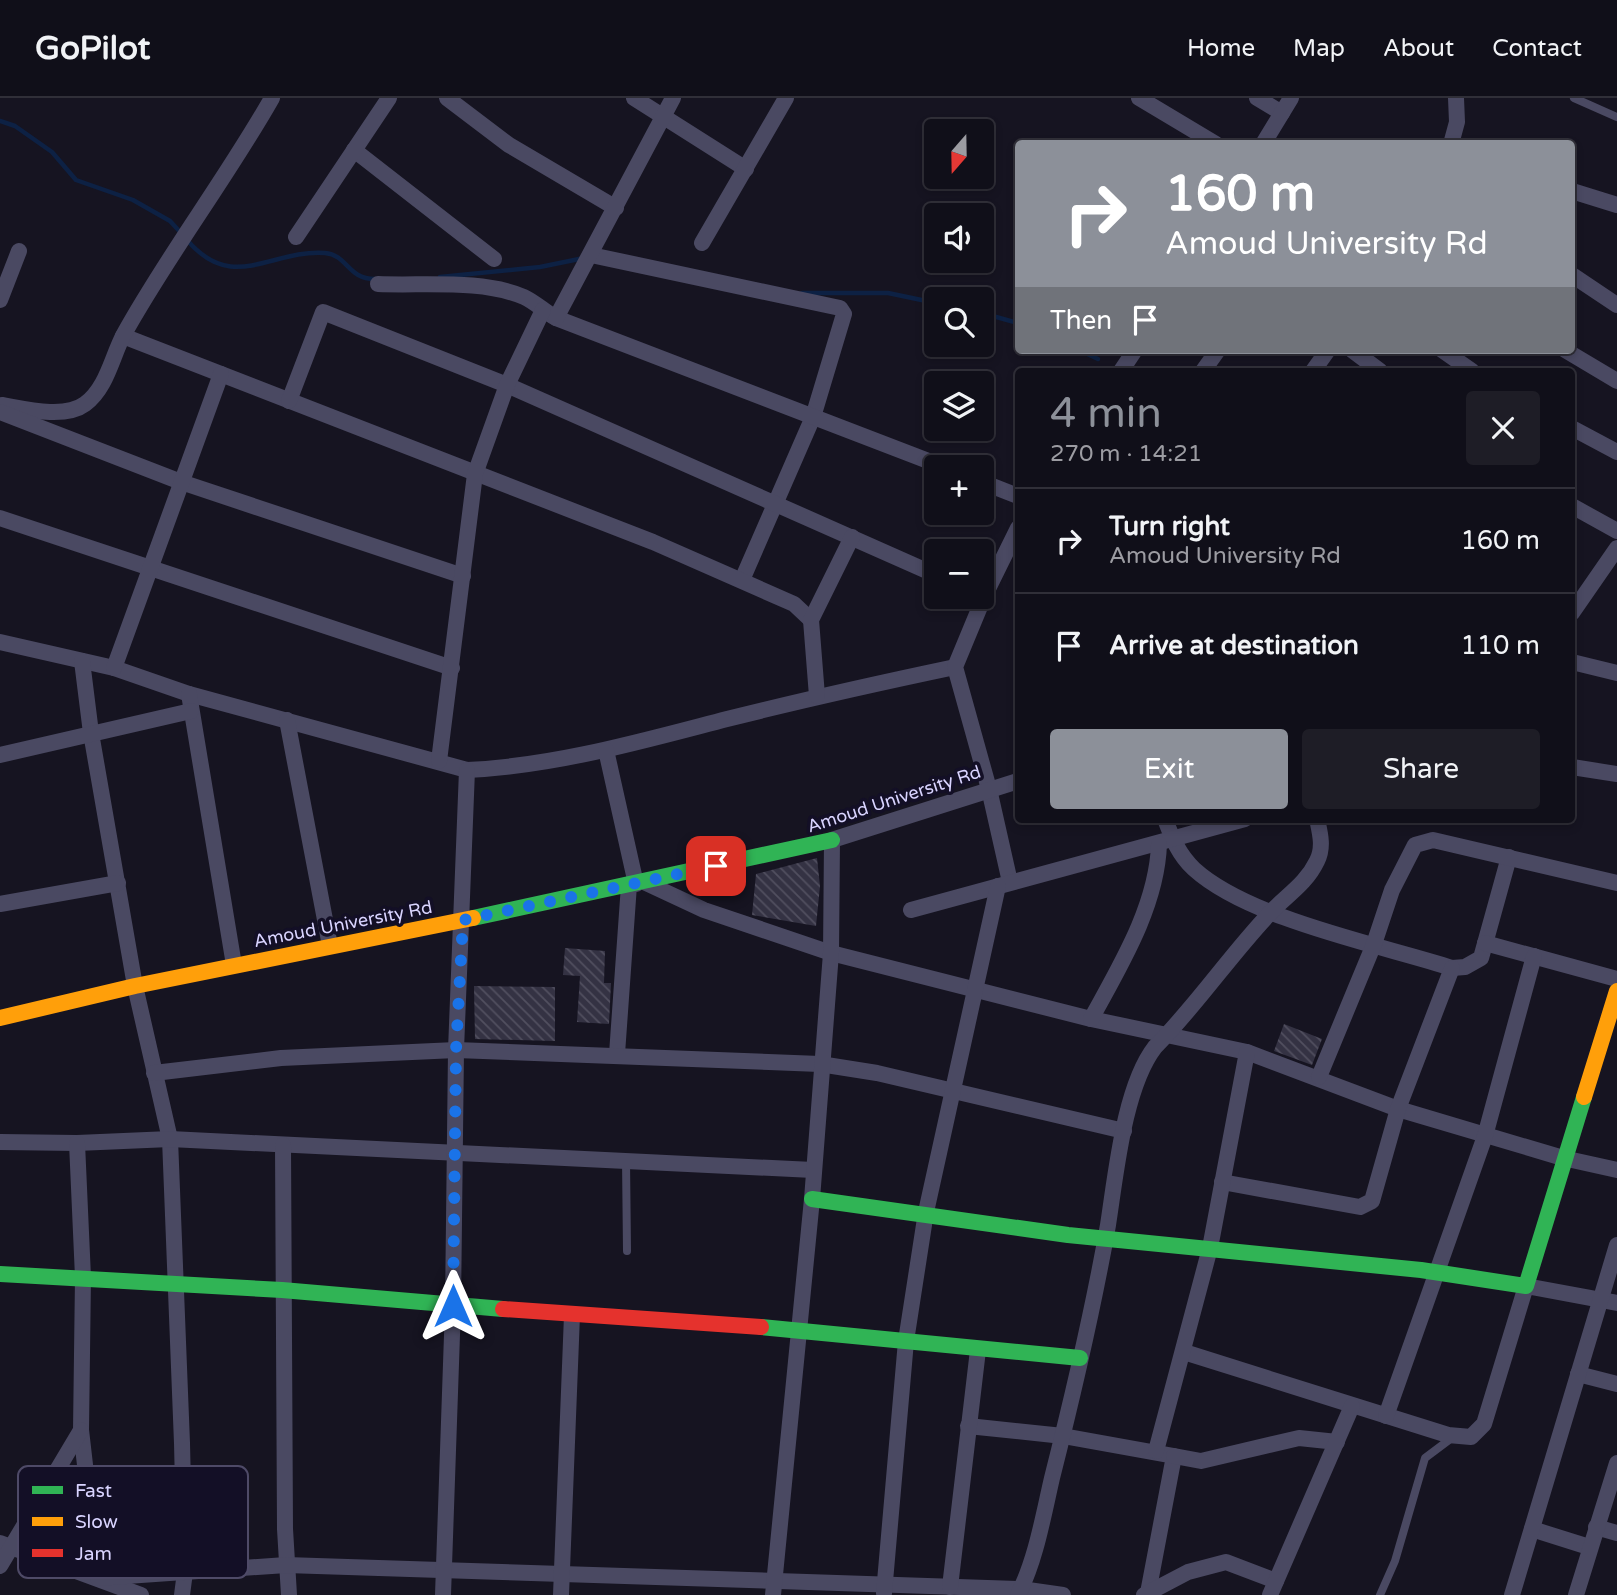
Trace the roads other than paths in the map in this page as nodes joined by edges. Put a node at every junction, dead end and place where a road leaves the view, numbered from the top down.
1 (272, 98) edge
2 (389, 98) edge
3 (447, 98) edge
4 (634, 98) edge
5 (673, 98) edge
6 (786, 98) edge
7 (1139, 98) edge
8 (1257, 98) edge
9 (1291, 98) edge
10 (1455, 98) edge
11 (1574, 98) edge
12 (1282, 113) junction
13 (663, 116) junction
14 (1617, 117) edge
15 (1209, 140) edge
16 (1265, 140) edge
17 (1452, 140) edge
18 (354, 150) junction
19 (746, 169) junction
20 (1575, 192) edge
21 (1617, 205) edge
22 (616, 208) junction
23 (296, 237) dead end
24 (702, 243) dead end
25 (19, 251) dead end
26 (591, 255) junction
27 (494, 258) dead end
28 (1575, 277) edge
29 (378, 284) dead end
30 (0, 300) edge
31 (1617, 304) edge
32 (550, 314) junction
33 (122, 336) junction
34 (1357, 354) edge
35 (1448, 354) edge
36 (1571, 354) edge
37 (1376, 368) edge
38 (1468, 368) edge
39 (222, 374) junction
40 (1617, 381) edge
41 (507, 385) junction
42 (289, 401) junction
43 (0, 405) edge
44 (0, 412) edge
45 (813, 417) junction
46 (1575, 430) edge
47 (1617, 452) edge
48 (924, 459) edge
49 (475, 474) junction
50 (181, 482) junction
51 (994, 487) edge
52 (1015, 495) edge
53 (776, 503) junction
54 (1575, 508) edge
55 (0, 517) edge
56 (1617, 531) edge
57 (1015, 534) edge
58 (852, 537) junction
59 (1617, 548) edge
60 (149, 567) junction
61 (924, 570) edge
62 (994, 575) edge
63 (463, 576) junction
64 (741, 580) junction
65 (978, 609) edge
66 (1575, 609) edge
67 (811, 620) junction
68 (0, 642) edge
69 (82, 661) junction
70 (1575, 663) edge
71 (955, 667) junction
72 (114, 668) junction
73 (452, 668) junction
74 (1617, 673) edge
75 (189, 694) junction
76 (817, 696) junction
77 (191, 711) junction
78 (287, 720) junction
79 (91, 733) junction
80 (606, 750) junction
81 (0, 755) edge
82 (439, 761) junction
83 (1575, 768) edge
84 (467, 770) junction
85 (1617, 775) edge
86 (1015, 782) edge
87 (989, 789) junction
88 (1166, 823) edge
89 (1231, 823) edge
90 (1318, 823) edge
91 (832, 840) junction
92 (1166, 842) junction
93 (1509, 857) junction
94 (118, 883) junction
95 (1617, 883) edge
96 (636, 884) junction
97 (1004, 884) junction
98 (0, 904) edge
99 (911, 909) dead end
100 (1272, 911) junction
101 (463, 920) junction
102 (1485, 943) junction
103 (1374, 944) junction
104 (330, 946) junction
105 (831, 953) junction
106 (1534, 956) junction
107 (234, 965) junction
108 (1452, 968) junction
109 (1617, 979) edge
110 (135, 986) junction
111 (977, 991) junction
112 (1617, 991) edge
113 (0, 1018) edge
114 (1091, 1019) junction
115 (1167, 1035) junction
116 (456, 1050) junction
117 (1247, 1052) junction
118 (617, 1054) junction
119 (820, 1064) junction
120 (154, 1073) junction
121 (1319, 1077) junction
122 (951, 1090) junction
123 (1398, 1109) junction
124 (1124, 1131) junction
125 (1485, 1136) junction
126 (170, 1139) junction
127 (0, 1142) edge
128 (77, 1143) junction
129 (283, 1144) junction
130 (455, 1154) junction
131 (1563, 1158) junction
132 (626, 1160) junction
133 (813, 1170) junction
134 (1617, 1170) edge
135 (1222, 1182) junction
136 (812, 1199) junction
137 (926, 1212) junction
138 (1105, 1239) junction
139 (1617, 1245) edge
140 (1210, 1248) junction
141 (627, 1251) dead end
142 (1439, 1270) junction
143 (0, 1274) edge
144 (83, 1277) junction
145 (177, 1282) junction
146 (1526, 1286) junction
147 (282, 1290) junction
148 (1609, 1301) edge
149 (453, 1306) junction
150 (572, 1315) junction
151 (797, 1330) junction
152 (906, 1341) junction
153 (978, 1350) junction
154 (1184, 1352) junction
155 (1080, 1358) junction
156 (1578, 1374) junction
157 (1617, 1384) edge
158 (1352, 1406) junction
159 (1386, 1416) junction
160 (968, 1426) junction
161 (80, 1430) junction
162 (1455, 1435) junction
163 (1063, 1436) junction
164 (1337, 1442) junction
165 (1156, 1451) junction
166 (1174, 1456) junction
167 (1617, 1463) edge
168 (57, 1466) edge
169 (84, 1466) edge
170 (182, 1466) edge
171 (18, 1526) edge
172 (1596, 1527) junction
173 (1532, 1529) junction
174 (1617, 1533) edge
175 (6, 1545) edge
176 (1590, 1547) junction
177 (286, 1565) junction
178 (0, 1566) edge
179 (248, 1568) edge
180 (444, 1569) junction
181 (562, 1574) junction
182 (98, 1578) edge
183 (950, 1587) junction
184 (1273, 1588) edge
185 (773, 1589) edge
186 (884, 1590) edge
187 (1019, 1592) edge
188 (1146, 1594) edge
189 (142, 1595) edge
190 (289, 1595) edge
191 (443, 1595) edge
192 (561, 1595) edge
193 (1063, 1595) edge
194 (1380, 1595) edge
195 (1512, 1595) edge
196 (1576, 1595) edge

1 - 33 street
2 - 18 street
3 - 22 street
4 - 13 street
5 - 13 street
6 - 19 street
7 - 15 street
8 - 12 street
9 - 12 street
10 - 17 street
11 - 14 lane
12 - 16 street
13 - 19 street
13 - 22 street
18 - 23 street
18 - 27 street
19 - 24 street
20 - 21 street
22 - 26 street
25 - 30 street
26 - 32 street
26 - 45 street
28 - 31 street
29 - 32 street
32 - 41 street
32 - 45 street
33 - 39 street
33 - 43 street
34 - 37 street
35 - 38 street
36 - 40 street
39 - 42 street
39 - 50 street
41 - 42 street
41 - 49 street
41 - 53 street
42 - 49 street
44 - 50 street
45 - 48 street
45 - 53 street
46 - 47 street
49 - 63 street
49 - 64 street
50 - 60 street
50 - 63 street
51 - 52 street
53 - 58 street
53 - 64 street
54 - 56 street
55 - 60 street
57 - 62 street
58 - 61 street
58 - 67 street
59 - 66 street
60 - 72 street
60 - 73 street
63 - 73 street
64 - 67 street
65 - 71 street
67 - 76 street
68 - 69 street
69 - 72 street
69 - 79 street
70 - 74 street
71 - 76 street
71 - 87 street
72 - 75 street
73 - 82 street
75 - 77 street
75 - 78 street
76 - 80 street
77 - 79 street
77 - 107 street
78 - 82 street
78 - 104 street
79 - 81 street
79 - 94 street
80 - 84 street
80 - 96 street
82 - 84 street
83 - 85 street
84 - 101 street
86 - 87 street, Amoud University Rd
87 - 91 street, Amoud University Rd
87 - 97 street
88 - 92 street
89 - 92 street
90 - 100 street
91 - 96 street, Amoud University Rd
91 - 105 street
92 - 97 street
92 - 100 street
92 - 114 street
93 - 95 street
93 - 102 street
93 - 103 street
94 - 98 street
94 - 110 street
96 - 101 street, Amoud University Rd
96 - 105 street
96 - 118 street
97 - 99 street
97 - 111 street
100 - 103 street
100 - 115 street
101 - 104 street, Amoud University Rd
101 - 116 street
102 - 106 street
102 - 108 street
103 - 108 street
103 - 121 street
104 - 107 street, Amoud University Rd
105 - 111 street
105 - 119 street
106 - 109 street
106 - 125 street
107 - 110 street, Amoud University Rd
108 - 123 street
110 - 113 street, Amoud University Rd
110 - 120 street
111 - 114 street
111 - 122 street
112 - 131 street
114 - 115 street
115 - 117 street
115 - 124 street
116 - 118 street
116 - 120 street
116 - 130 street
117 - 121 street
117 - 135 street
118 - 119 street
119 - 122 street
119 - 133 street
120 - 126 street
121 - 123 street
122 - 124 street
122 - 137 street
123 - 125 street
123 - 135 street
124 - 138 street
125 - 131 street
125 - 142 street
126 - 128 street
126 - 129 street
126 - 145 street
127 - 128 street
128 - 144 street
129 - 130 street
129 - 147 street
130 - 132 street
130 - 149 street
131 - 134 street
131 - 146 street
132 - 133 street
132 - 141 lane
133 - 136 street
135 - 140 street
136 - 137 street
136 - 151 street
137 - 138 street
137 - 152 street
138 - 140 street
138 - 155 street
139 - 148 street
140 - 142 street
140 - 154 street
142 - 146 street
142 - 159 street
143 - 144 street
144 - 145 street
144 - 161 street
145 - 147 street
145 - 170 street
146 - 148 street
146 - 162 street
147 - 149 street
147 - 177 street
148 - 156 street
149 - 150 street
149 - 180 street
150 - 151 street
150 - 181 street
151 - 152 street
151 - 185 street
152 - 153 street
152 - 186 street
153 - 155 street
153 - 160 street
154 - 158 street
154 - 165 street
155 - 163 street
156 - 157 street
156 - 173 street
158 - 159 street
158 - 164 street
159 - 162 street
160 - 163 street
160 - 183 street
161 - 168 street
161 - 169 street
162 - 194 lane
163 - 165 street
163 - 187 street
164 - 166 street
164 - 184 street
165 - 166 street
166 - 188 street
167 - 172 street
171 - 175 street
172 - 174 street
172 - 176 street
173 - 176 street
173 - 195 street
175 - 178 street
176 - 196 street
177 - 179 street
177 - 180 street
177 - 190 street
180 - 181 street
180 - 191 street
181 - 185 street
181 - 192 street
182 - 189 street
183 - 186 street
183 - 187 street
184 - 188 street
185 - 186 street
187 - 193 street

